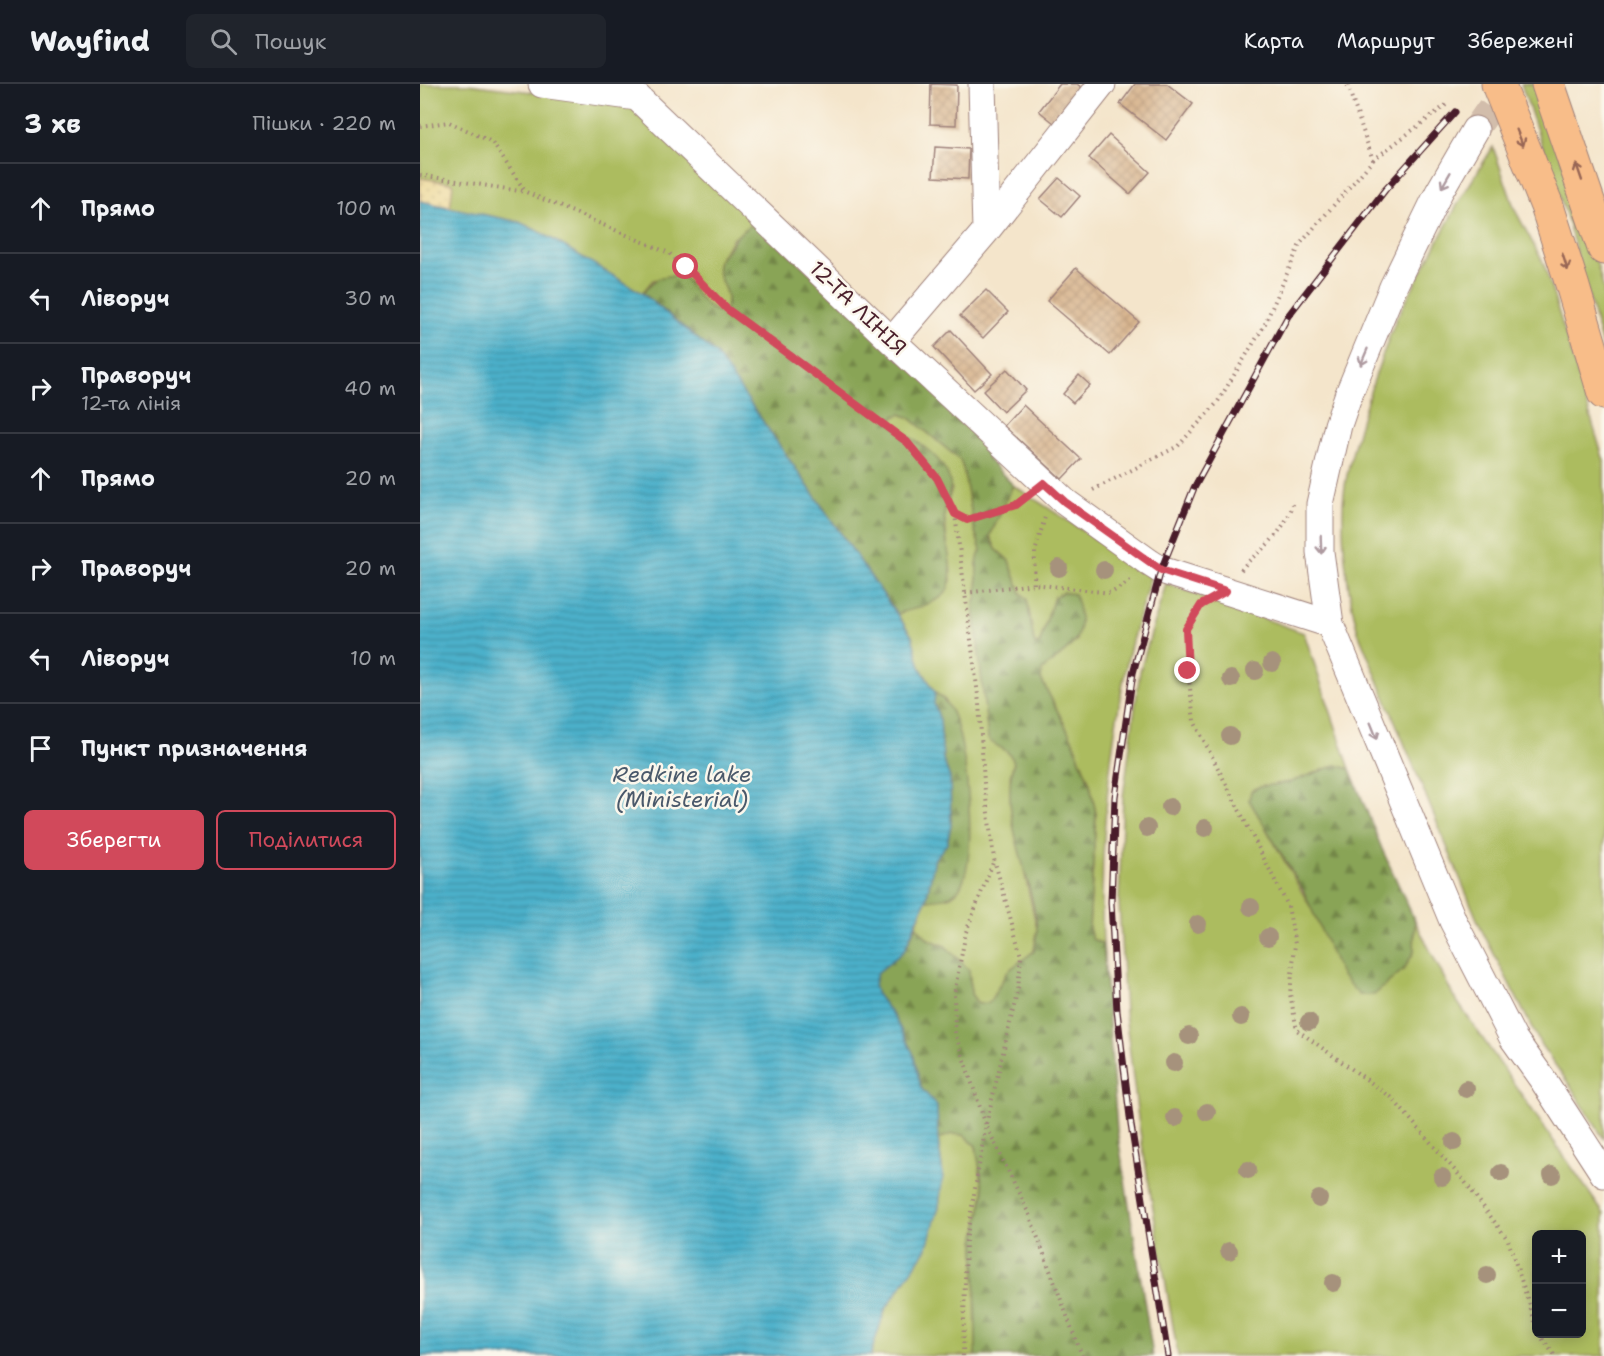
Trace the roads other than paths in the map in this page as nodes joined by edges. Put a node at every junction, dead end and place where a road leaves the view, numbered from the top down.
1 (542, 84) edge
2 (982, 84) edge
3 (1102, 84) edge
4 (1498, 84) edge
5 (1548, 84) edge
6 (637, 90) edge
7 (1475, 130) tunnel mouth
8 (986, 231) junction
9 (1604, 248) edge
10 (892, 341) junction
11 (1604, 393) edge
12 (1330, 624) junction
13 (1604, 1174) edge

1 - 6 street, 12-ТА ЛІНІЯ
2 - 8 street
3 - 8 street
4 -> 11 main road
9 -> 5 main road
6 - 10 street, 12-ТА ЛІНІЯ
7 -> 12 street
8 - 10 street
10 - 12 street, 12-ТА ЛІНІЯ
12 -> 13 street

